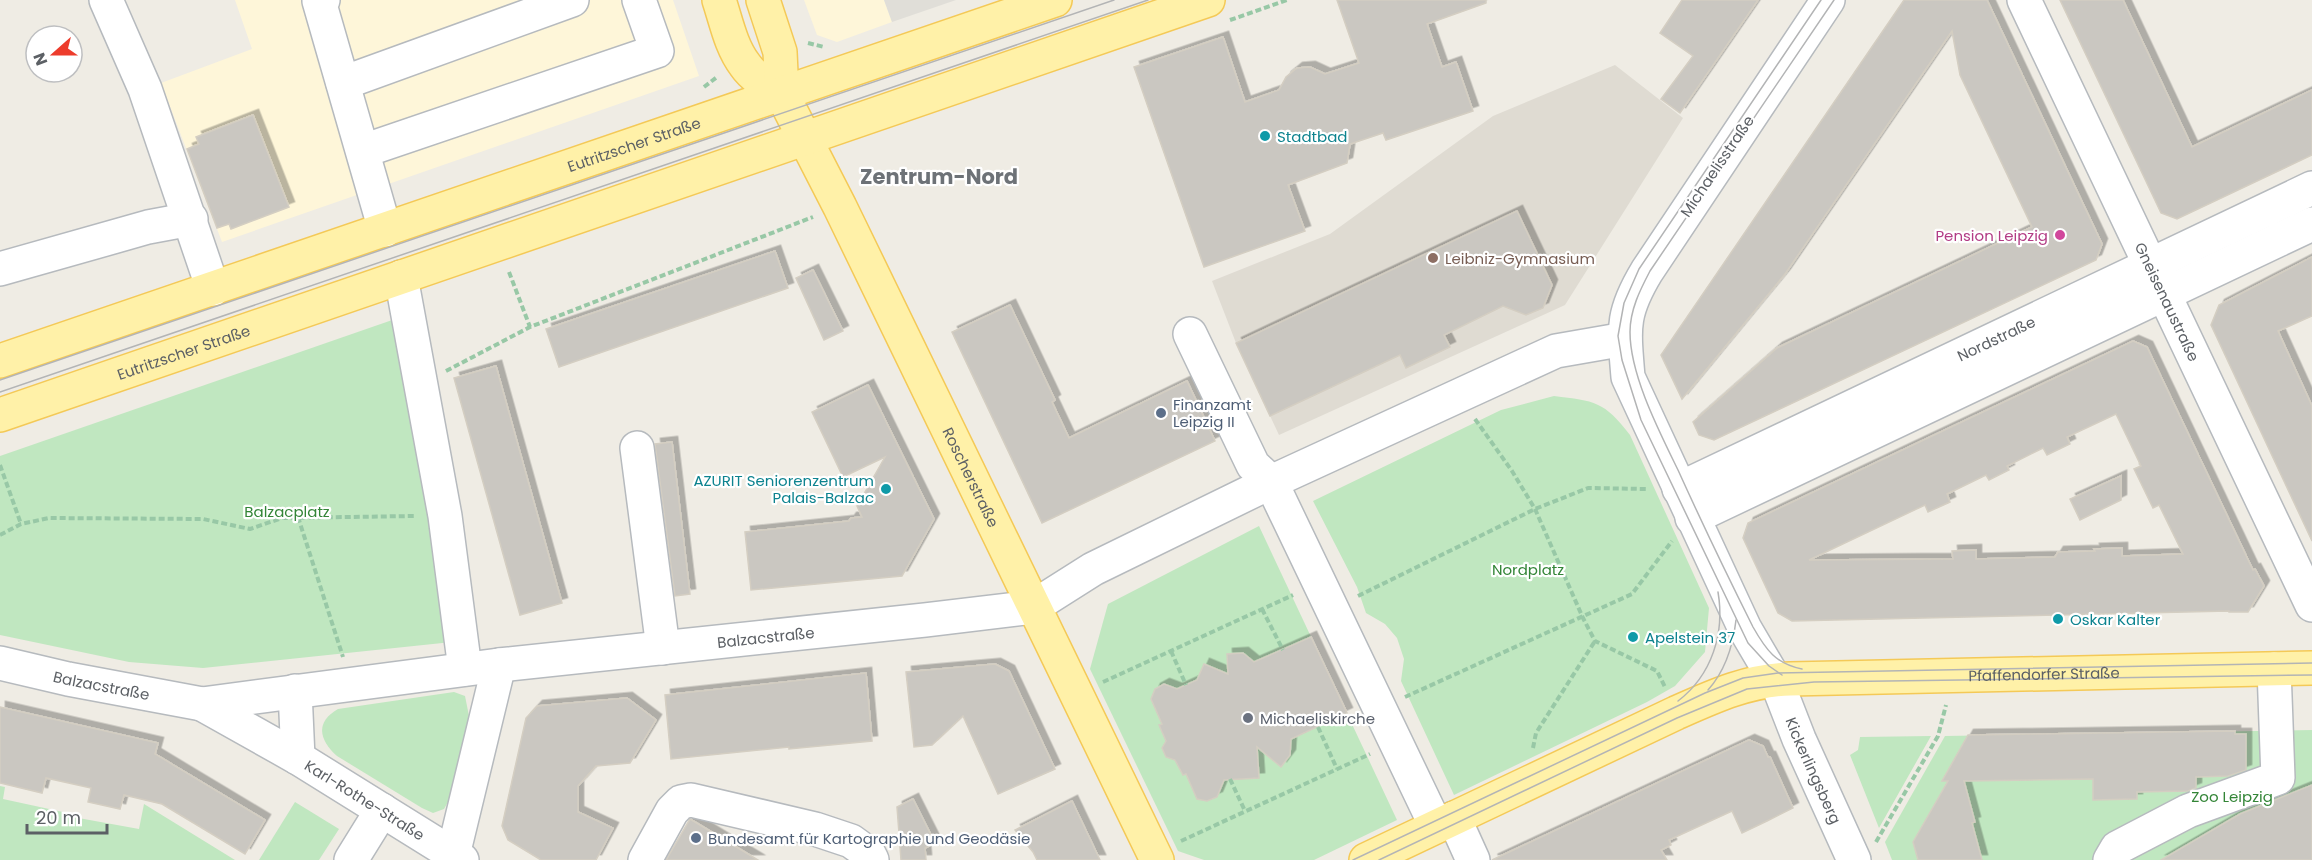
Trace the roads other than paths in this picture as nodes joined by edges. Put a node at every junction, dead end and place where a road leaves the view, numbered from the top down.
1 (106, 0) edge
2 (320, 0) edge
3 (572, 0) edge
4 (639, 0) edge
5 (719, 0) edge
6 (762, 0) edge
7 (1055, 0) edge
8 (1208, 0) edge
9 (1828, 0) edge
10 (2024, 0) edge
11 (343, 83) junction
12 (782, 94) junction
13 (804, 138) junction
14 (363, 152) junction
15 (2312, 188) edge
16 (191, 219) junction
17 (2312, 224) edge
18 (385, 230) junction
19 (2151, 265) junction
20 (0, 269) edge
21 (401, 277) junction
22 (213, 289) junction
23 (2164, 294) junction
24 (1190, 334) dead end
25 (1625, 339) junction
26 (0, 361) edge
27 (0, 415) edge
28 (638, 448) dead end
29 (1270, 483) junction
30 (1686, 503) junction
31 (2312, 604) edge
32 (1033, 607) junction
33 (663, 648) junction
34 (0, 663) edge
35 (499, 665) junction
36 (2312, 668) edge
37 (465, 669) junction
38 (2274, 669) junction
39 (1776, 679) junction
40 (295, 691) junction
41 (202, 704) junction
42 (298, 758) junction
43 (382, 810) junction
44 (1445, 822) junction
45 (1865, 852) edge
46 (458, 857) edge
47 (1156, 857) edge
48 (351, 860) edge
49 (645, 860) edge
50 (872, 860) edge
51 (1366, 860) edge
52 (1473, 860) edge
53 (2110, 860) edge

1 - 16 street
2 - 11 street
3 - 11 street
4 - 14 street
5 - 12 main road
6 - 12 main road, Roscherstraße
7 - 12 main road, Eutritzscher Straße
8 - 13 main road, Eutritzscher Straße
9 - 25 street, Michaelisstraße
10 - 19 street, Gneisenaustraße
11 - 14 street
12 - 13 main road, Roscherstraße
12 - 18 main road, Eutritzscher Straße
13 - 21 main road, Eutritzscher Straße
13 - 32 main road, Roscherstraße
14 - 18 street
15 - 19 street, Nordstraße
16 - 20 street
16 - 22 street
17 - 23 street, Nordstraße
18 - 22 main road, Eutritzscher Straße
19 - 23 street, Gneisenaustraße
19 - 30 street, Nordstraße
21 - 27 main road, Eutritzscher Straße
21 - 37 street
22 - 26 main road, Eutritzscher Straße
23 - 30 street, Nordstraße
23 - 31 street, Gneisenaustraße
24 - 29 street
25 - 29 street
25 - 30 street
28 - 33 street
29 - 32 street
29 - 44 street
30 - 39 street
32 - 33 street, Balzacstraße
32 - 47 main road, Roscherstraße
33 - 35 street, Balzacstraße
34 - 41 street, Balzacstraße
35 - 37 street, Balzacstraße
35 - 46 street
36 - 38 main road, Pfaffendorfer Straße
37 - 40 street, Balzacstraße
38 - 39 main road, Pfaffendorfer Straße
38 - 53 street
39 - 44 main road
39 - 45 street, Kickerlingsberg
40 - 41 street, Balzacstraße
40 - 42 street
41 - 42 street, Balzacstraße
42 - 43 street, Karl-Rothe-Straße
43 - 46 street, Karl-Rothe-Straße
43 - 48 street
44 - 51 main road
44 - 52 street
49 - 50 street

